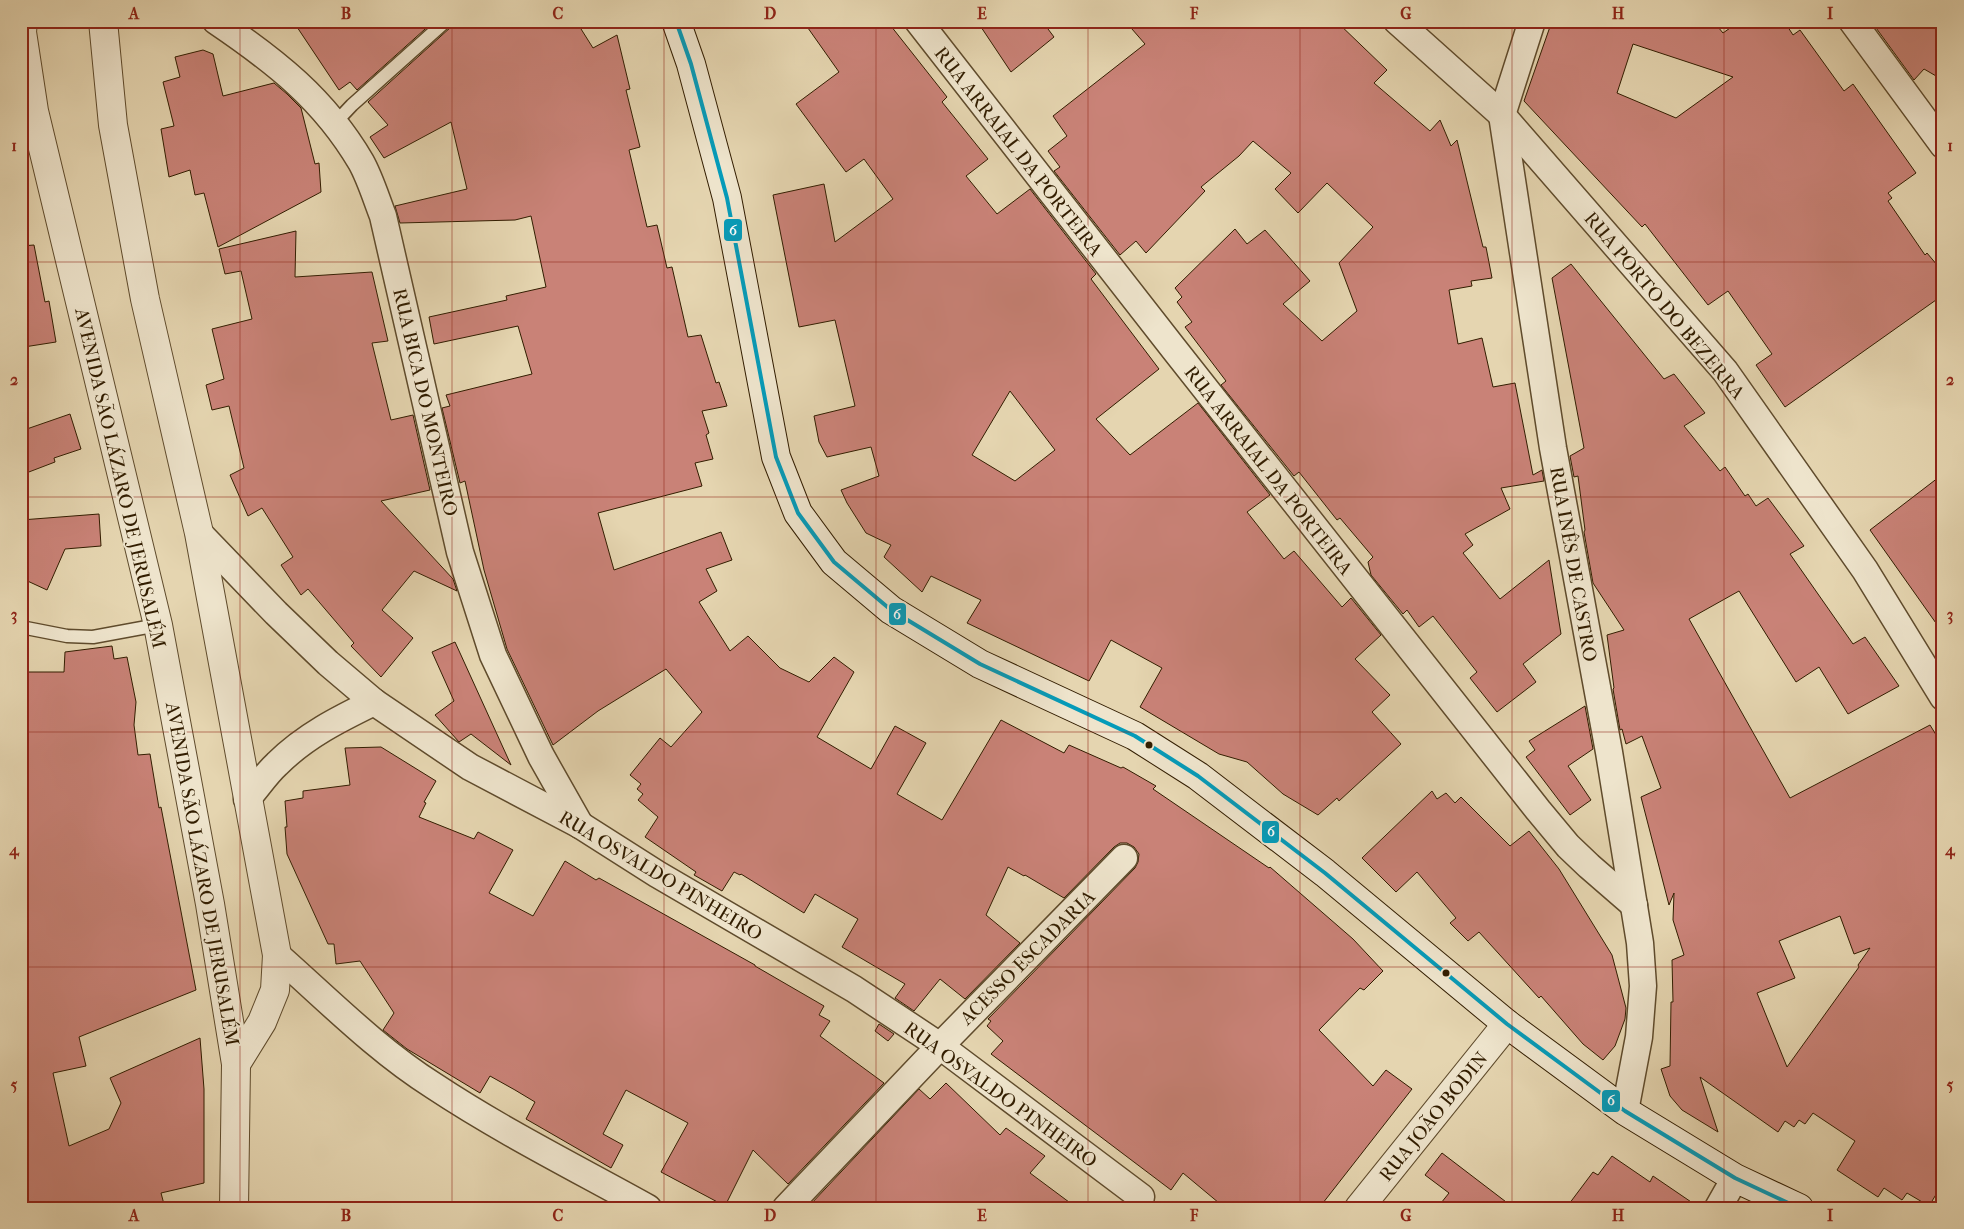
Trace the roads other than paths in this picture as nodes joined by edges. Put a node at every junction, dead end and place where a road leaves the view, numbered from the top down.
1 (22, 21) edge
2 (103, 21) edge
3 (216, 21) edge
4 (446, 21) edge
5 (676, 21) edge
6 (918, 21) edge
7 (1396, 21) edge
8 (1532, 21) edge
9 (1852, 21) edge
10 (1502, 115) junction
11 (335, 123) junction
12 (1943, 145) edge
13 (199, 533) junction
14 (158, 625) junction
15 (21, 627) edge
16 (1943, 697) edge
17 (374, 702) junction
18 (248, 800) junction
19 (580, 825) junction
20 (1124, 858) dead end
21 (1634, 905) junction
22 (277, 955) junction
23 (1507, 1024) junction
24 (940, 1046) junction
25 (236, 1064) junction
26 (1625, 1111) junction
27 (1734, 1178) junction
28 (1141, 1197) dead end
29 (234, 1208) edge
30 (648, 1208) edge
31 (786, 1208) edge
32 (1359, 1208) edge
33 (1718, 1208) edge
34 (1799, 1208) edge

1 - 14 street, AVENIDA SÃO LÁZARO DE JERUSALÉM
2 - 13 street, AVENIDA SÃO LÁZARO DE JERUSALÉM
3 - 11 street, RUA BICA DO MONTEIRO
4 - 11 lane
5 - 23 street
6 - 21 street, RUA ARRAIAL DA PORTEIRA
7 - 10 street, RUA PORTO DO BEZERRA
8 - 10 street, RUA INÊS DE CASTRO
9 - 12 street
10 - 16 street, RUA PORTO DO BEZERRA
10 - 21 street, RUA INÊS DE CASTRO
11 - 19 street, RUA BICA DO MONTEIRO
13 - 17 street, RUA OSVALDO PINHEIRO
13 - 18 street, AVENIDA SÃO LÁZARO DE JERUSALÉM
14 - 15 lane
14 - 25 street, AVENIDA SÃO LÁZARO DE JERUSALÉM
17 - 18 street
17 - 19 street, RUA OSVALDO PINHEIRO
18 - 22 street, AVENIDA SÃO LÁZARO DE JERUSALÉM
19 - 24 street, RUA OSVALDO PINHEIRO
20 - 24 street, ACESSO ESCADARIA
21 - 26 street, RUA INÊS DE CASTRO
22 - 25 street, AVENIDA SÃO LÁZARO DE JERUSALÉM
22 - 30 street
23 - 26 street
23 - 32 street, RUA JOÃO BODIN
24 - 28 street, RUA OSVALDO PINHEIRO
24 - 31 street, ACESSO ESCADARIA
25 - 29 street
26 - 27 street
27 - 33 street
27 - 34 street

